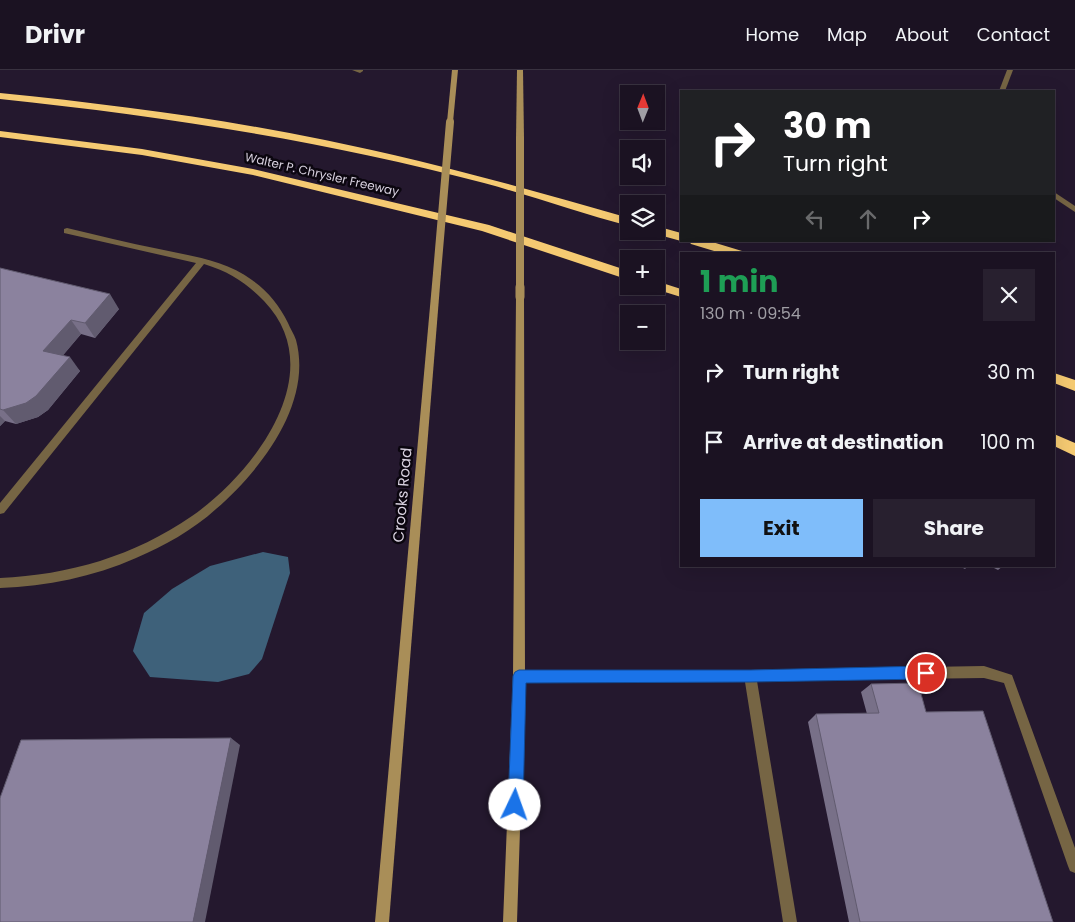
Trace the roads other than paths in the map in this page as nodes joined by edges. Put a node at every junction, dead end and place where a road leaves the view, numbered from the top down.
1 (455, 70) edge
2 (520, 70) edge
3 (1010, 70) edge
4 (1002, 90) edge
5 (0, 96) edge
6 (0, 134) edge
7 (1055, 195) edge
8 (1075, 210) edge
9 (620, 219) edge
10 (67, 231) dead end
11 (665, 233) edge
12 (680, 237) edge
13 (699, 242) edge
14 (732, 252) edge
15 (202, 261) junction
16 (620, 273) edge
17 (665, 288) edge
18 (680, 293) edge
19 (1055, 378) edge
20 (1075, 386) edge
21 (1055, 440) edge
22 (1075, 450) edge
23 (0, 510) edge
24 (0, 583) edge
25 (519, 676) junction
26 (750, 676) junction
27 (1075, 866) edge
28 (382, 922) edge
29 (510, 922) edge
30 (790, 922) edge

1 - 28 main road, Crooks Road, bridge
2 - 25 main road, bridge
3 - 4 lane
5 - 9 highway, Walter P. Chrysler Freeway
6 - 16 highway, Walter P. Chrysler Freeway
7 - 8 lane
10 - 15 lane
11 - 12 highway
13 - 14 highway
15 - 23 lane
15 - 24 lane
17 - 18 highway
19 - 20 highway
21 - 22 highway
25 - 26 lane
25 - 29 main road
26 - 27 lane
26 - 30 lane

